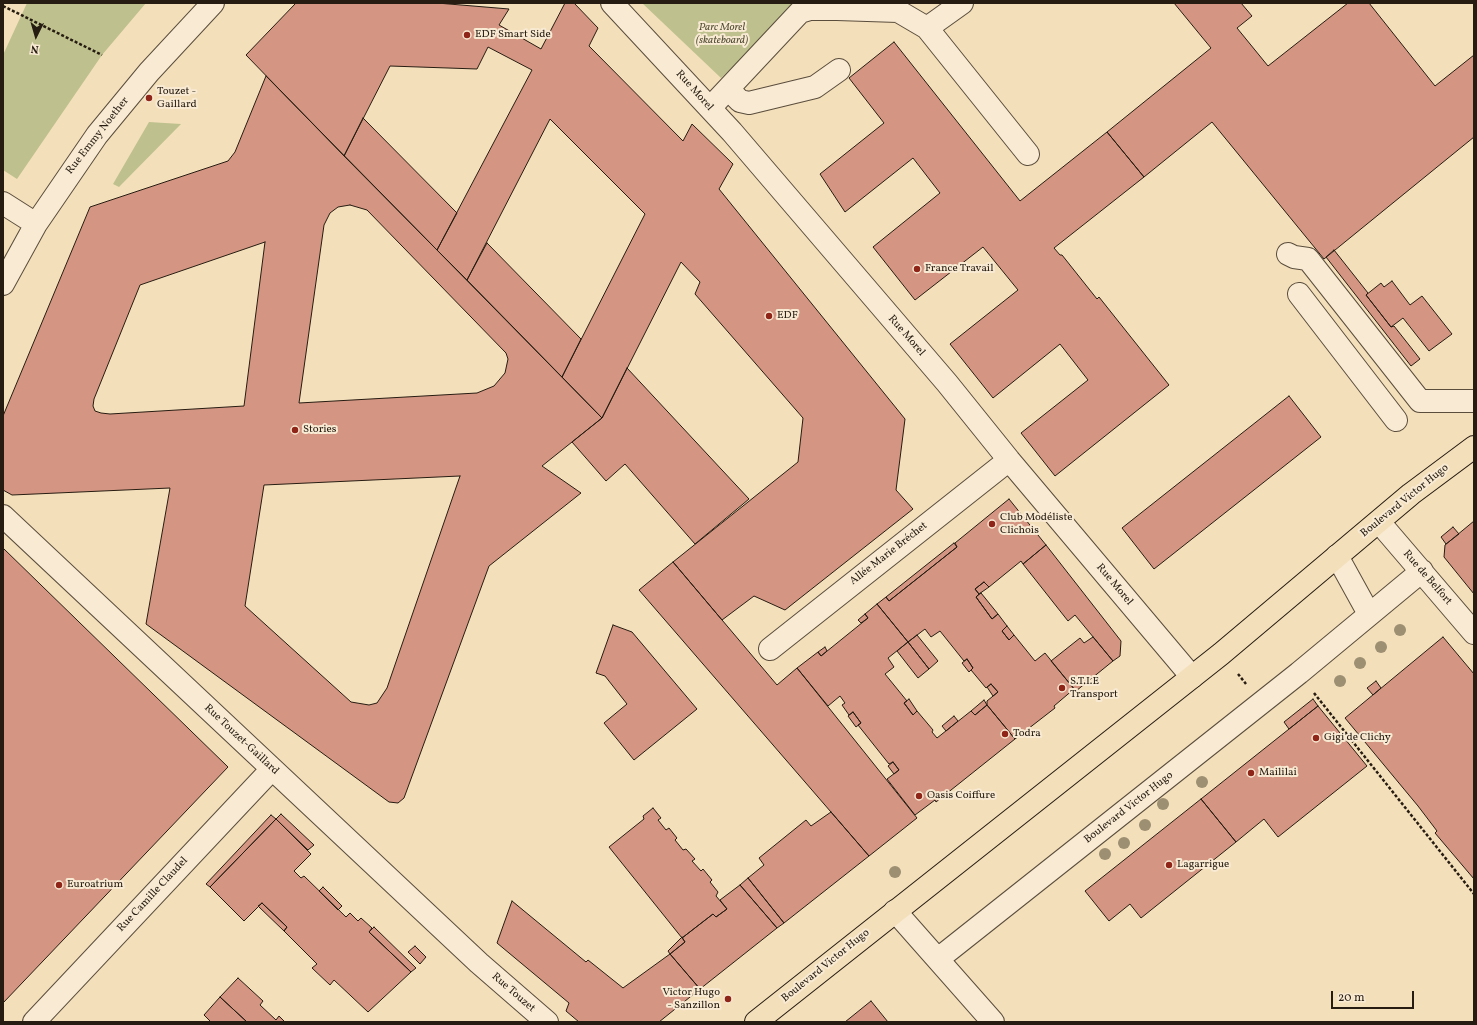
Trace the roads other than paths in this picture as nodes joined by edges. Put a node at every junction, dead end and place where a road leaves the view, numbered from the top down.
1 (213, 3) edge
2 (612, 3) edge
3 (962, 3) edge
4 (848, 6) edge
5 (927, 28) junction
6 (839, 70) dead end
7 (728, 89) junction
8 (710, 108) junction
9 (1028, 154) dead end
10 (3, 204) edge
11 (36, 224) junction
12 (1288, 254) dead end
13 (3, 284) edge
14 (1299, 294) dead end
15 (1474, 401) edge
16 (1396, 420) dead end
17 (1474, 447) edge
18 (1008, 460) junction
19 (3, 516) edge
20 (1379, 522) junction
21 (1337, 556) junction
22 (1422, 571) junction
23 (1369, 614) junction
24 (1474, 633) edge
25 (770, 648) dead end
26 (1192, 677) junction
27 (272, 768) junction
28 (895, 911) junction
29 (938, 959) junction
30 (479, 963) joint
31 (34, 1022) edge
32 (547, 1022) edge
33 (756, 1022) edge
34 (993, 1022) edge

1 - 11 street, Rue Emmy Noether
2 - 8 street, Rue Morel
3 - 5 street
4 - 5 street
4 - 7 street
5 - 9 street
6 - 7 street
7 - 8 street
8 - 18 street, Rue Morel
10 - 11 street
11 - 13 street, Rue Emmy Noether
12 - 15 street
14 - 16 street
17 - 20 main road, Boulevard Victor Hugo
18 - 25 street, Allée Marie Bréchet
18 - 26 street, Rue Morel
19 - 27 street, Rue Touzet-Gaillard
20 - 21 main road, Boulevard Victor Hugo
20 - 22 street, Rue de Belfort
21 - 23 street
21 - 26 main road, Boulevard Victor Hugo
22 - 23 street, Boulevard Victor Hugo
22 - 24 street, Rue de Belfort
23 - 29 street, Boulevard Victor Hugo
26 - 28 main road, Boulevard Victor Hugo
27 - 30 street, Rue Touzet-Gaillard
27 - 31 street, Rue Camille Claudel
28 - 29 street
28 - 33 main road, Boulevard Victor Hugo
29 - 34 street
30 - 32 street, Rue Touzet

